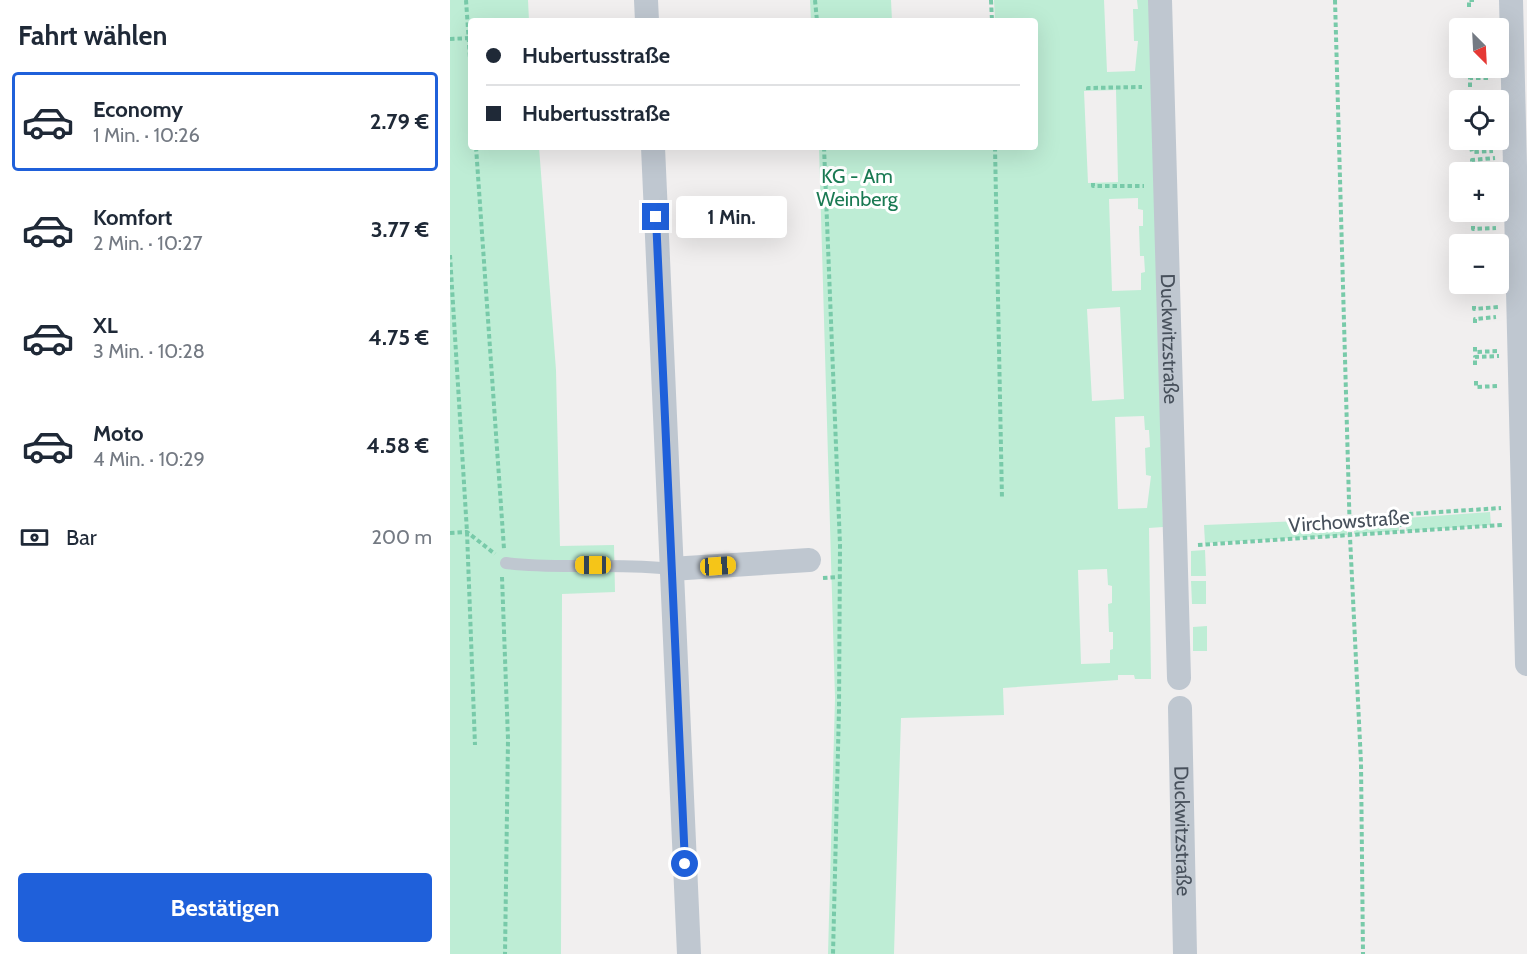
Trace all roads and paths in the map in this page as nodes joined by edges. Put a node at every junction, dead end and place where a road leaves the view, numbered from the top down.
1 (466, 0) edge
2 (646, 0) edge
3 (815, 0) edge
4 (991, 0) edge
5 (1160, 0) edge
6 (1335, 0) edge
7 (1475, 0) edge
8 (1511, 0) edge
9 (1469, 7) dead end
10 (647, 18) edge
11 (817, 18) edge
12 (992, 18) edge
13 (468, 19) edge
14 (468, 38) edge
15 (450, 39) edge
16 (1470, 78) dead end
17 (1163, 87) junction
18 (1470, 87) dead end
19 (1088, 90) dead end
20 (1521, 143) edge
21 (476, 150) edge
22 (653, 150) edge
23 (824, 150) edge
24 (995, 150) edge
25 (1093, 183) dead end
26 (1166, 187) junction
27 (450, 255) edge
28 (1475, 352) dead end
29 (1475, 365) dead end
30 (1476, 381) dead end
31 (1476, 387) dead end
32 (1002, 499) dead end
33 (1401, 515) junction
34 (1523, 515) junction
35 (1349, 518) junction
36 (467, 532) junction
37 (450, 533) edge
38 (1402, 533) junction
39 (1350, 537) junction
40 (1176, 547) junction
41 (809, 560) dead end
42 (506, 563) junction
43 (672, 570) junction
44 (1527, 664) edge
45 (1179, 678) dead end
46 (1179, 708) dead end
47 (475, 745) dead end
48 (505, 954) edge
49 (689, 954) edge
50 (833, 954) edge
51 (1185, 954) edge
52 (1363, 954) edge

1 - 13 path
2 - 10 street
3 - 11 path
4 - 12 path
5 - 17 street, Duckwitzstraße
6 - 35 path
7 - 9 path
8 - 20 street
14 - 15 path
16 - 18 path
17 - 19 path
17 - 26 street, Duckwitzstraße
20 - 34 street
21 - 42 path
22 - 43 street
23 - 50 path
24 - 32 path
25 - 26 path
26 - 40 street, Duckwitzstraße
27 - 36 path
28 - 29 path
30 - 31 path
33 - 34 path
33 - 35 path
33 - 38 path
34 - 38 path, Virchowstraße
34 - 44 street
35 - 39 path
36 - 37 path
36 - 42 path
36 - 47 path
38 - 39 path, Virchowstraße
39 - 40 path, Virchowstraße
39 - 52 path
40 - 45 street, Duckwitzstraße
41 - 43 street
42 - 43 lane
42 - 48 path
43 - 49 street
46 - 51 street, Duckwitzstraße

